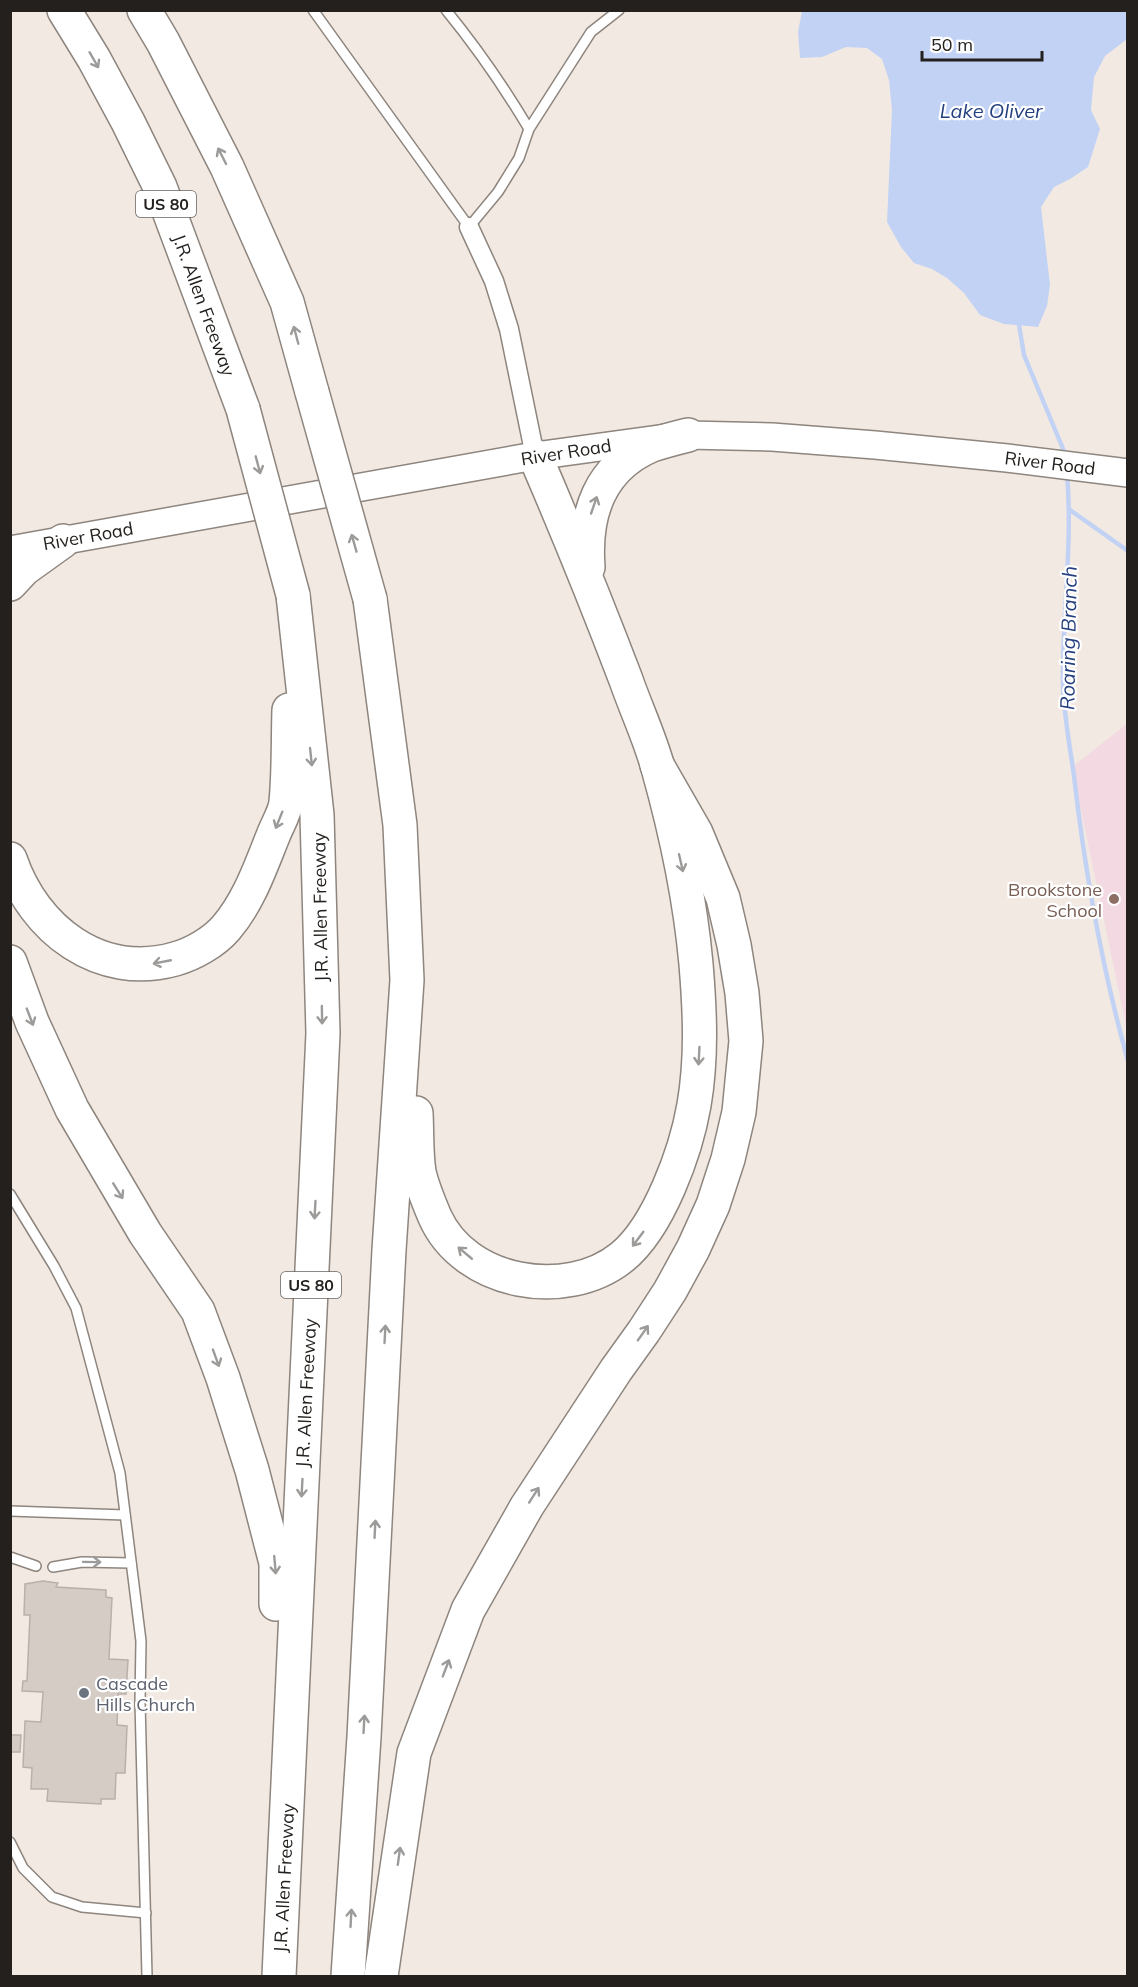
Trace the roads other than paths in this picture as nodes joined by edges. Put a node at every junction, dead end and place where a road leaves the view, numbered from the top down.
1 (64, 10) edge
2 (144, 10) edge
3 (313, 10) edge
4 (446, 10) edge
5 (619, 10) edge
6 (529, 129) junction
7 (470, 227) junction
8 (688, 435) junction
9 (535, 456) junction
10 (1128, 473) edge
11 (63, 541) junction
12 (10, 550) edge
13 (10, 584) edge
14 (590, 584) junction
15 (293, 595) junction
16 (657, 765) junction
17 (10, 859) edge
18 (10, 962) edge
19 (407, 980) junction
20 (10, 1194) edge
21 (10, 1511) edge
22 (125, 1515) junction
23 (10, 1557) edge
24 (131, 1563) junction
25 (36, 1566) dead end
26 (53, 1567) dead end
27 (10, 1842) edge
28 (146, 1913) junction
29 (147, 1977) edge
30 (274, 1977) edge
31 (279, 1977) edge
32 (348, 1977) edge
33 (381, 1977) edge

1 -> 15 highway, J.R. Allen Freeway / US 80, bridge
19 -> 2 highway, bridge
3 - 7 lane
4 - 6 lane
5 - 6 lane
6 - 7 lane
7 - 9 street
8 - 9 main road, River Road
8 - 10 main road, River Road
14 -> 8 highway
9 - 11 main road, River Road
9 - 14 highway
11 - 12 main road, River Road
11 - 13 highway
14 - 16 highway
15 -> 17 highway
15 -> 31 highway, J.R. Allen Freeway / US 80
16 -> 19 highway
33 -> 16 highway
18 -> 30 highway
32 -> 19 highway
20 - 22 lane
21 - 22 lane
22 - 24 lane
23 - 25 lane
26 -> 24 lane
24 - 28 lane
27 - 28 lane
28 - 29 lane

